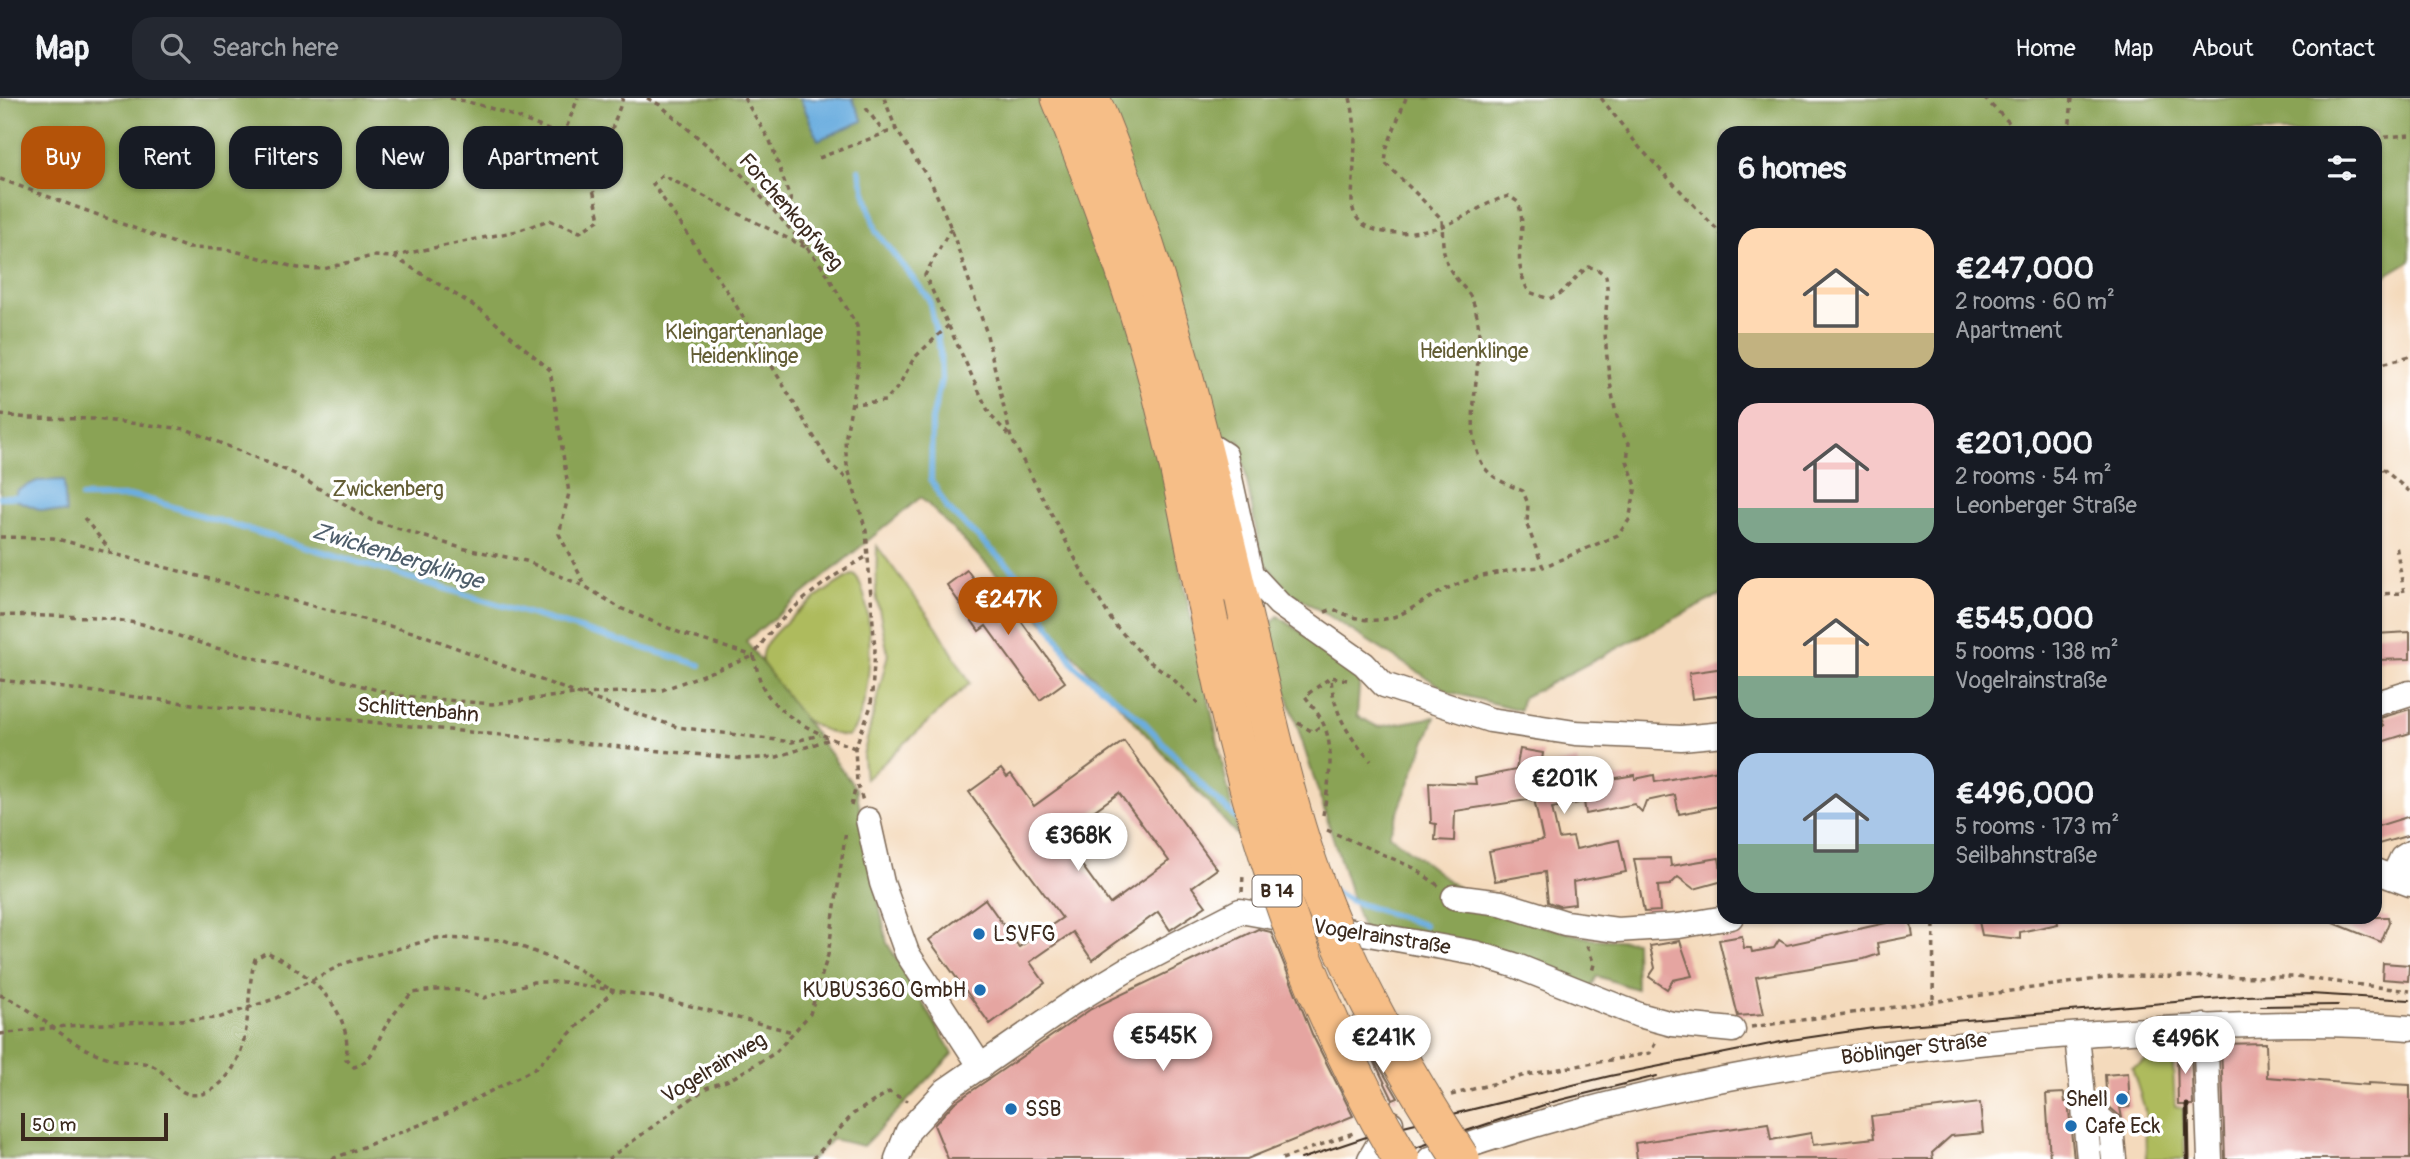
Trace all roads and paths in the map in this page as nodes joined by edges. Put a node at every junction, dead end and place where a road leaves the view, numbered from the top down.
1 (450, 98) edge
2 (579, 98) edge
3 (623, 98) edge
4 (646, 98) edge
5 (744, 98) edge
6 (884, 98) edge
7 (1060, 98) edge
8 (1091, 98) edge
9 (1350, 98) edge
10 (1406, 98) edge
11 (1601, 98) edge
12 (1984, 98) edge
13 (2072, 98) edge
14 (866, 108) dead end
15 (537, 126) edge
16 (567, 126) edge
17 (612, 126) edge
18 (2013, 126) edge
19 (2070, 126) edge
20 (896, 129) junction
21 (884, 133) junction
22 (2410, 135) edge
23 (2382, 137) edge
24 (819, 158) dead end
25 (0, 179) edge
26 (593, 189) edge
27 (1443, 226) junction
28 (951, 228) junction
29 (1717, 230) edge
30 (807, 248) junction
31 (394, 257) junction
32 (950, 324) junction
33 (2410, 356) edge
34 (2382, 364) edge
35 (850, 404) junction
36 (0, 415) edge
37 (1203, 441) junction
38 (2382, 468) edge
39 (853, 484) junction
40 (2410, 492) edge
41 (84, 518) dead end
42 (0, 537) edge
43 (2396, 545) dead end
44 (111, 552) junction
45 (868, 556) junction
46 (1543, 567) junction
47 (586, 587) junction
48 (2382, 594) edge
49 (0, 615) edge
50 (1307, 625) junction
51 (754, 656) junction
52 (1331, 677) junction
53 (0, 680) edge
54 (1384, 685) junction
55 (2410, 692) edge
56 (578, 694) junction
57 (2382, 702) edge
58 (1294, 713) dead end
59 (1324, 724) junction
60 (820, 735) junction
61 (1717, 735) edge
62 (830, 739) junction
63 (855, 748) junction
64 (1371, 761) dead end
65 (857, 783) junction
66 (868, 820) joint
67 (1321, 827) dead end
68 (2410, 853) edge
69 (2392, 878) edge
70 (1454, 897) dead end
71 (1717, 919) edge
72 (1934, 924) edge
73 (1577, 925) junction
74 (311, 981) junction
75 (1590, 981) dead end
76 (613, 991) junction
77 (2410, 991) edge
78 (0, 995) edge
79 (1933, 1000) junction
80 (248, 1009) junction
81 (1672, 1024) junction
82 (2205, 1026) junction
83 (51, 1028) junction
84 (2410, 1028) edge
85 (1733, 1030) joint
86 (793, 1032) junction
87 (0, 1034) edge
88 (2077, 1035) junction
89 (981, 1067) junction
90 (1442, 1098) dead end
91 (2085, 1105) junction
92 (925, 1110) junction
93 (1395, 1116) joint
94 (332, 1159) edge
95 (608, 1159) edge
96 (813, 1159) edge
97 (897, 1159) edge
98 (1282, 1159) edge
99 (1370, 1159) edge
100 (1401, 1159) edge
101 (1430, 1159) edge
102 (1461, 1159) edge
103 (2089, 1159) edge
104 (2114, 1159) edge
105 (2210, 1159) edge

1 - 15 path
2 - 16 path
3 - 17 path
4 - 30 path, Forchenkopfweg
5 - 30 path
6 - 20 path
7 - 100 highway, B 14, bridge
8 - 37 highway, B 14
9 - 27 path
10 - 27 path
11 - 29 path
12 - 18 path
13 - 19 path
14 - 21 path
20 - 21 path
20 - 28 path
21 - 24 path
22 - 23 path
25 - 31 path
26 - 31 path
27 - 46 path
27 - 46 path
28 - 32 path
28 - 32 path
30 - 35 path, Forchenkopfweg
30 - 39 path
31 - 47 path
32 - 35 path
33 - 34 path
35 - 39 path, Forchenkopfweg
36 - 47 path
37 - 50 street
37 - 102 highway, B 14, bridge
38 - 40 path
39 - 45 path, Forchenkopfweg
41 - 44 path
42 - 44 path
43 - 48 path
44 - 56 path
45 - 51 path
45 - 63 path, Forchenkopfweg
46 - 50 path
47 - 51 path
49 - 56 path
50 - 54 street
51 - 56 path
51 - 60 path
52 - 54 path
52 - 59 path
52 - 64 path
53 - 62 path, Schlittenbahn
54 - 61 street
55 - 57 street
56 - 60 path
58 - 59 path
59 - 67 path
60 - 62 path
62 - 63 path
63 - 65 path
65 - 66 path
65 - 86 path, Vogelrainweg
66 - 89 street
68 - 69 street
70 - 73 street
71 - 73 street
72 - 79 path
73 - 75 path
74 - 76 path
74 - 76 path
74 - 80 path
74 - 80 path
76 - 86 path
76 - 94 path
77 - 79 path
78 - 83 path
79 - 85 path
80 - 83 path
80 - 83 path
81 - 85 street, Vogelrainstraße
81 - 89 street, Vogelrainstraße
81 - 90 path
82 - 84 street, Böblinger Straße
82 - 88 street, Böblinger Straße
82 - 105 street
83 - 87 path
86 - 95 path, Vogelrainweg
88 - 91 street
88 - 101 street, Böblinger Straße
89 - 92 street, Vogelrainstraße
91 - 103 street
91 - 104 street
92 - 96 path
92 - 97 street, Vogelrainstraße
93 - 98 path
93 - 99 street

